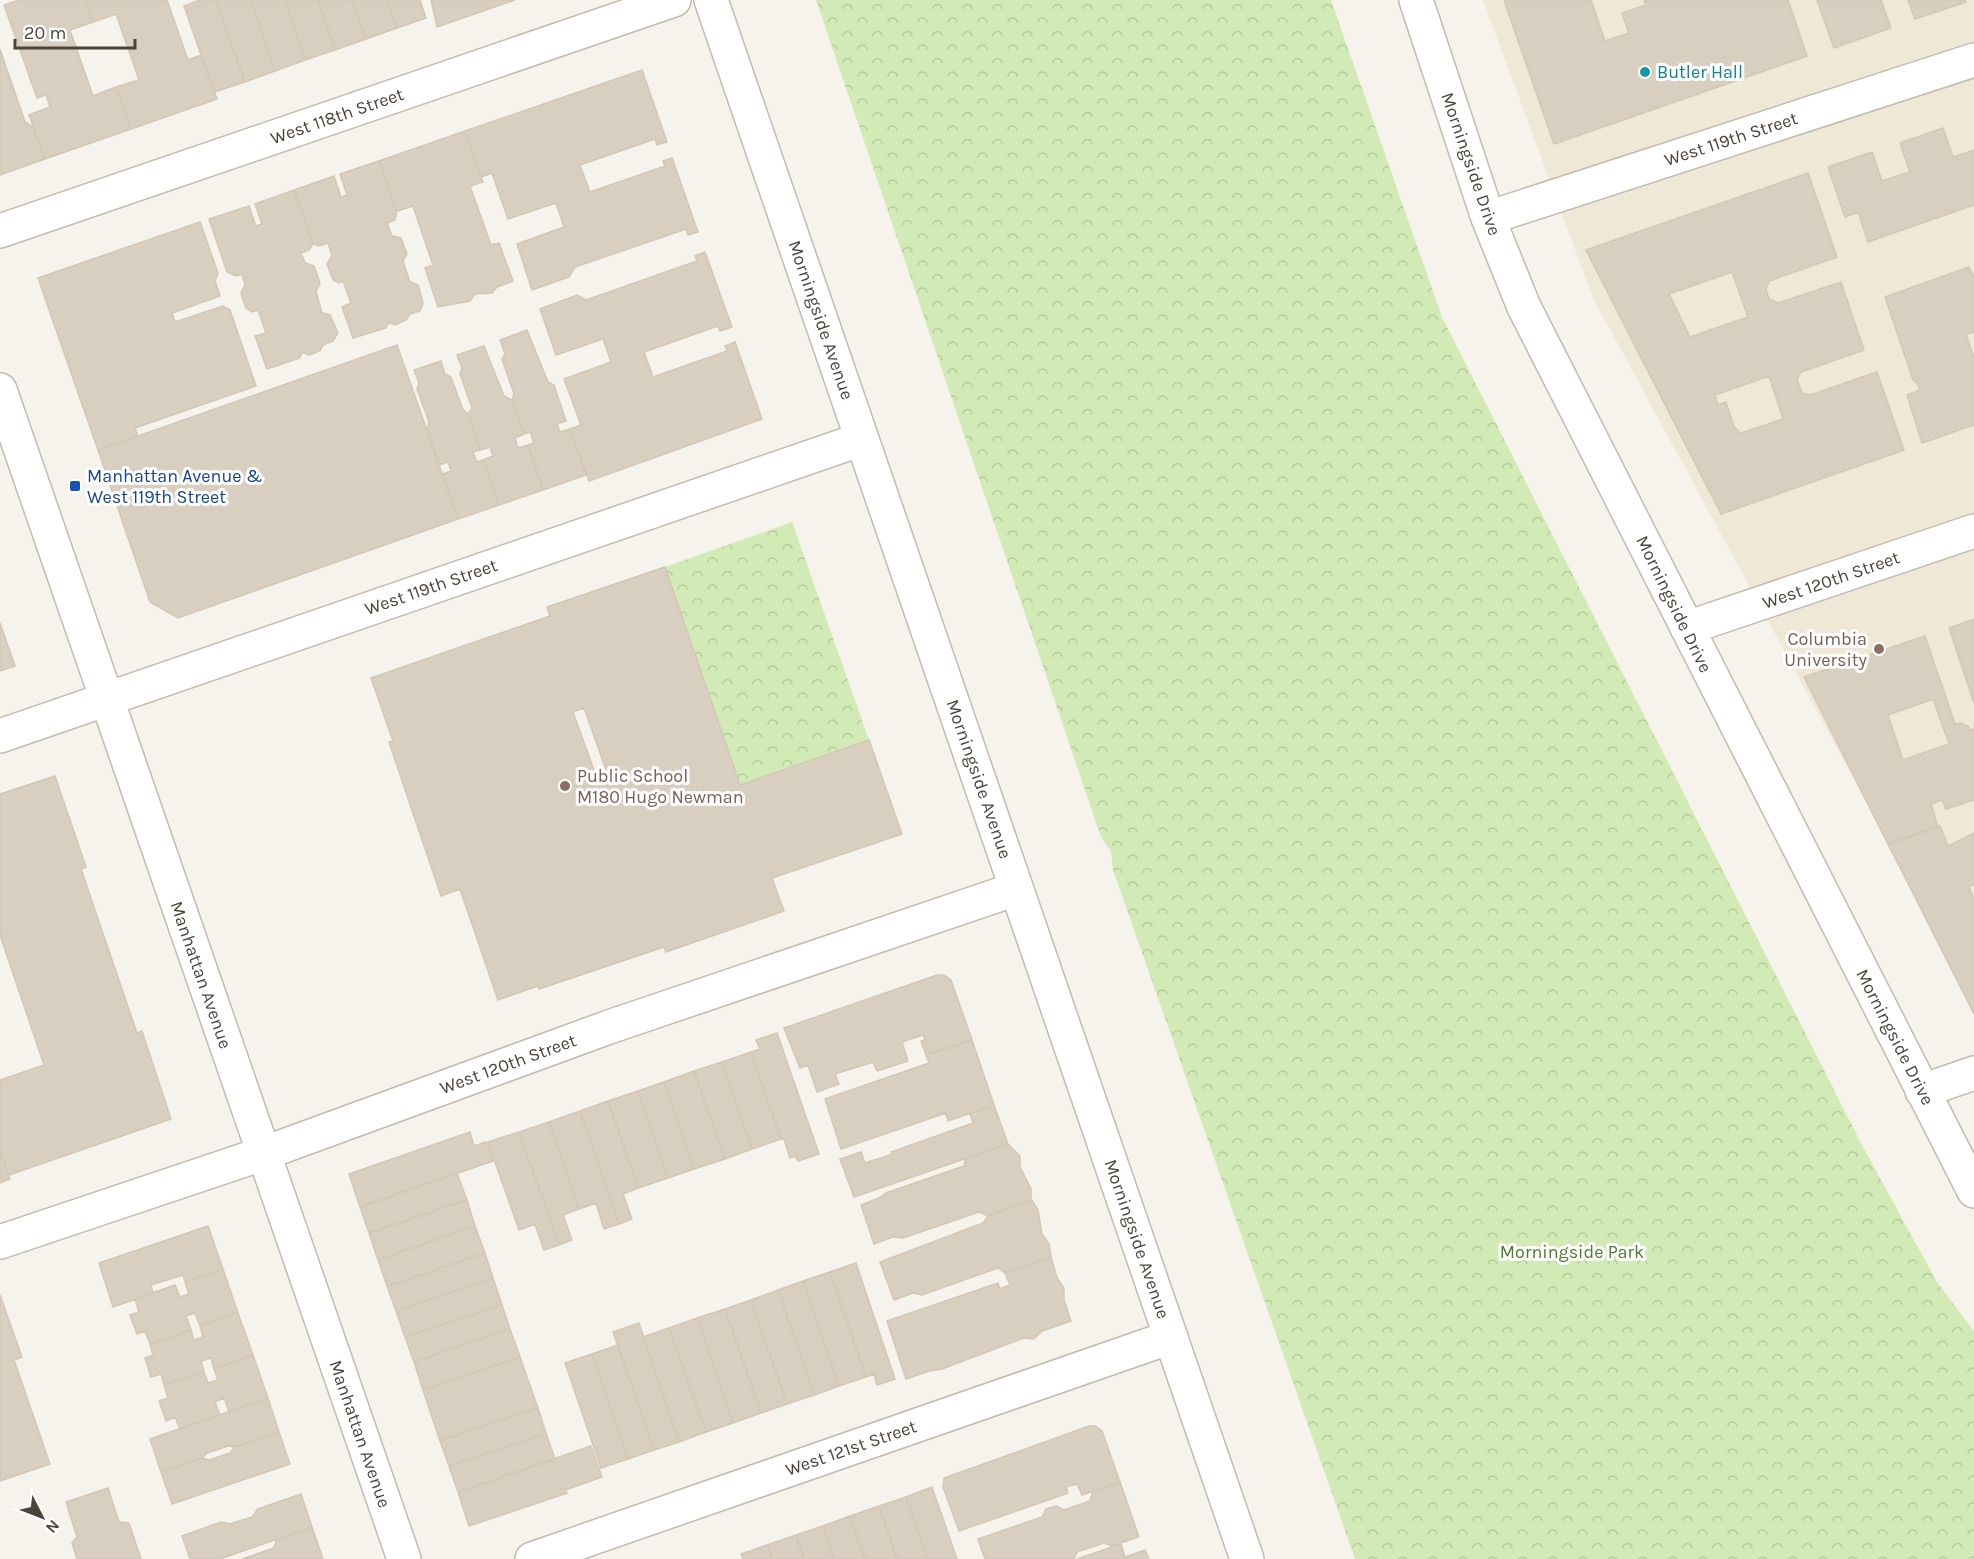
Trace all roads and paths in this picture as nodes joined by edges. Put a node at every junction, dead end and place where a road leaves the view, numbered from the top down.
1 (674, 0) edge
2 (711, 0) edge
3 (1416, 0) edge
4 (1974, 60) edge
5 (1488, 218) junction
6 (0, 231) edge
7 (0, 390) edge
8 (862, 439) junction
9 (1974, 531) edge
10 (1687, 628) junction
11 (106, 699) junction
12 (0, 736) edge
13 (1016, 889) junction
14 (1974, 1073) edge
15 (1922, 1091) junction
16 (262, 1154) junction
17 (1974, 1191) edge
18 (0, 1242) edge
19 (1171, 1337) junction
20 (404, 1559) edge
21 (532, 1559) edge
22 (1247, 1559) edge

1 - 6 street, West 118th Street
2 - 8 street, Morningside Avenue
3 - 5 street, Morningside Drive
4 - 5 street, West 119th Street
5 - 10 street, Morningside Drive
7 - 11 street, Manhattan Avenue
8 - 11 street, West 119th Street
8 - 13 street, Morningside Avenue
9 - 10 street, West 120th Street
10 - 15 street, Morningside Drive
11 - 12 street, West 119th Street
11 - 16 street, Manhattan Avenue
13 - 16 street, West 120th Street
13 - 19 street, Morningside Avenue
14 - 15 street
15 - 17 street, Morningside Drive
16 - 18 street, West 120th Street
16 - 20 street, Manhattan Avenue
19 - 21 street, West 121st Street
19 - 22 street, Morningside Avenue

